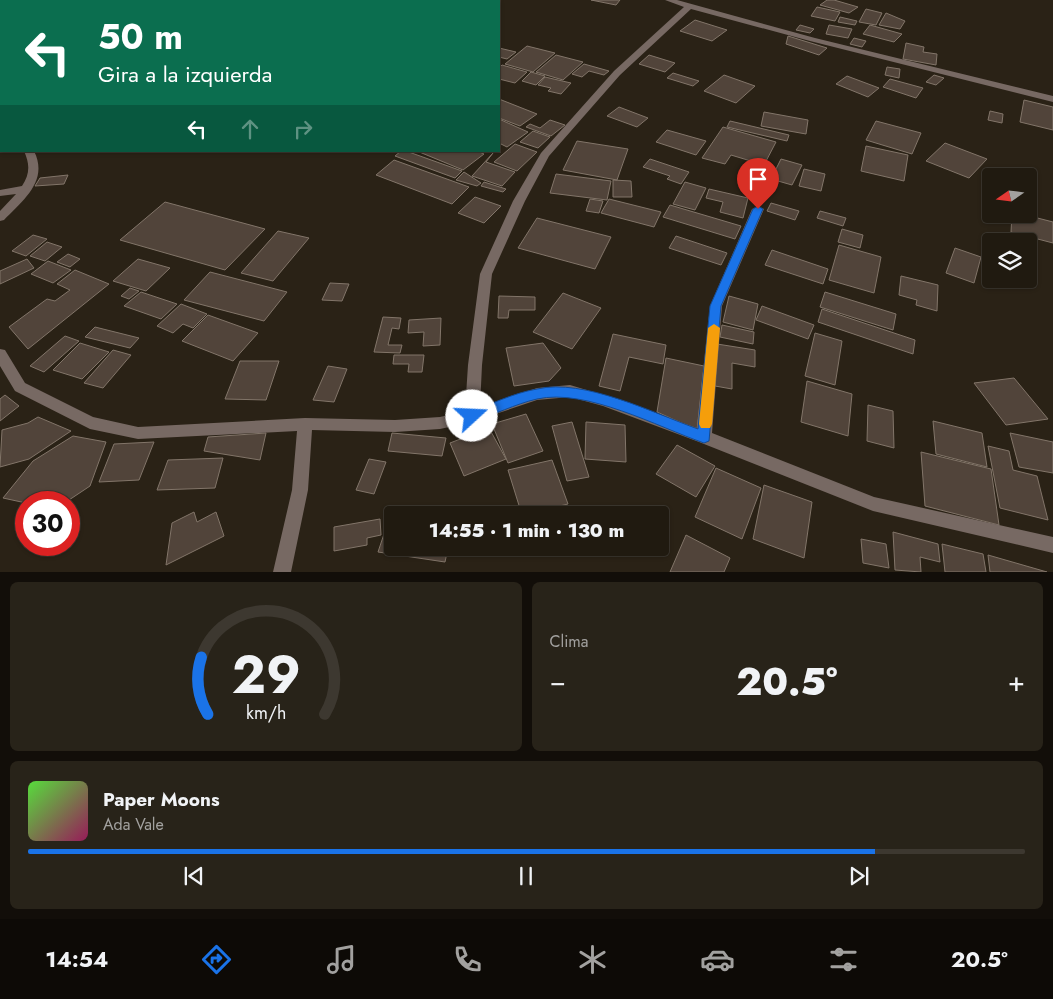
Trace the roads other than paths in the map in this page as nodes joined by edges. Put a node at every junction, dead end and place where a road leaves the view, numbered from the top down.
1 (669, 0) edge
2 (689, 6) junction
3 (1053, 99) edge
4 (29, 152) edge
5 (27, 189) junction
6 (0, 193) edge
7 (758, 209) dead end
8 (0, 217) edge
9 (0, 354) edge
10 (472, 416) junction
11 (305, 424) junction
12 (704, 437) junction
13 (1053, 545) edge
14 (282, 572) edge

1 - 2 street
2 - 3 street
2 - 10 street
4 - 5 street
5 - 6 street
5 - 8 street
7 - 12 street
9 - 11 street
10 - 11 street
10 - 12 street
11 - 14 street
12 - 13 street

